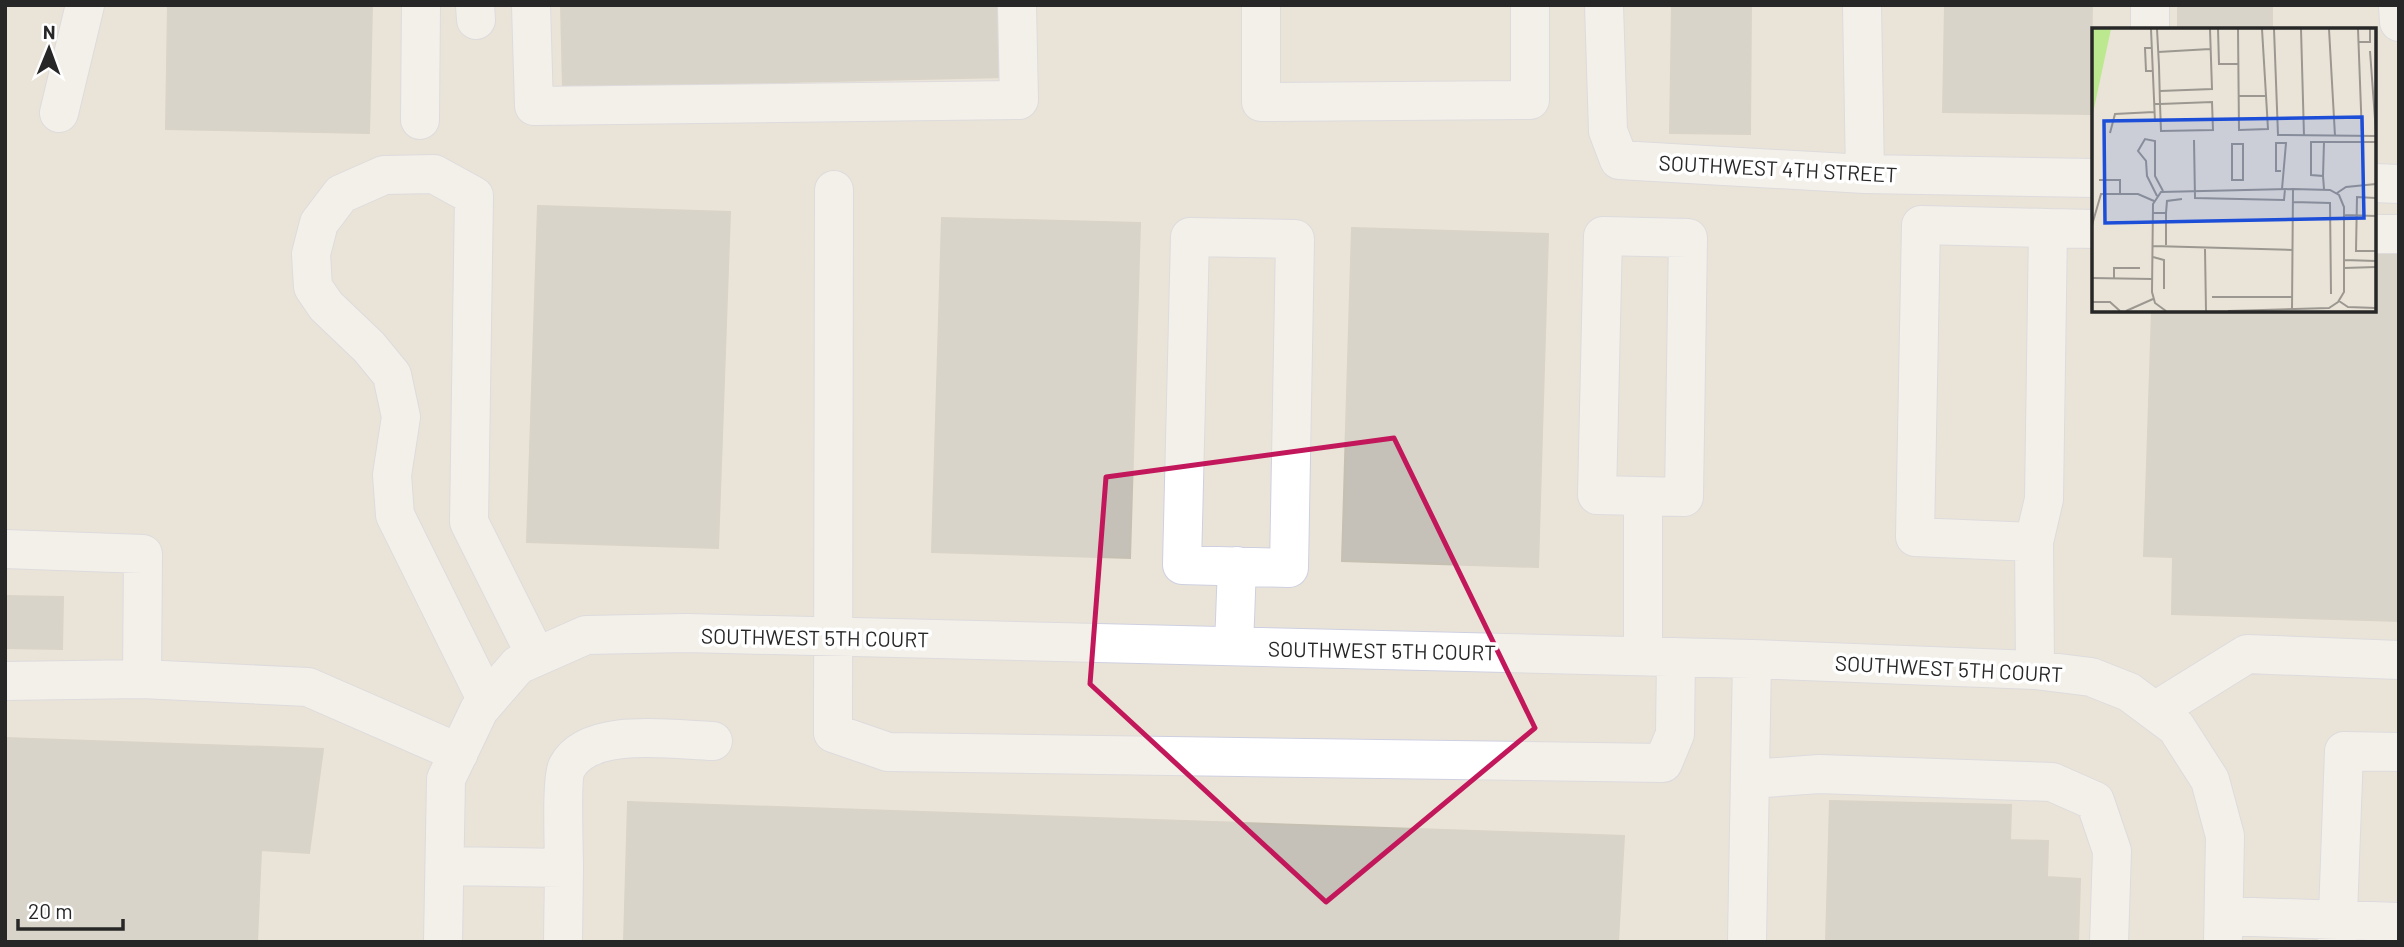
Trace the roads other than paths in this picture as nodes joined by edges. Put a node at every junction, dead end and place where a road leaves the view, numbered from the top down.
1 (85, 5) edge
2 (421, 5) edge
3 (531, 5) edge
4 (1017, 5) edge
5 (1261, 5) edge
6 (1530, 5) edge
7 (1604, 5) edge
8 (1862, 5) edge
9 (2150, 5) edge
10 (2398, 5) edge
11 (2399, 22) edge
12 (2150, 28) edge
13 (59, 113) dead end
14 (420, 120) dead end
15 (1865, 174) junction
16 (2092, 178) edge
17 (2376, 183) edge
18 (2399, 184) edge
19 (834, 190) dead end
20 (2048, 228) junction
21 (2092, 229) edge
22 (2376, 234) edge
23 (2399, 234) edge
24 (1643, 496) junction
25 (2034, 542) junction
26 (5, 549) edge
27 (1237, 566) junction
28 (831, 637) junction
29 (1234, 646) junction
30 (536, 656) junction
31 (1659, 657) junction
32 (1752, 659) junction
33 (2399, 660) edge
34 (2035, 670) junction
35 (142, 679) junction
36 (5, 681) edge
37 (483, 705) junction
38 (2155, 711) junction
39 (713, 741) dead end
40 (2399, 752) edge
41 (459, 753) junction
42 (1750, 779) junction
43 (445, 866) junction
44 (564, 868) junction
45 (2399, 922) edge
46 (2224, 929) edge
47 (2337, 931) edge
48 (443, 942) edge
49 (563, 942) edge
50 (1747, 942) edge
51 (2109, 942) edge

1 - 13 street
2 - 14 street
3 - 4 street
5 - 6 street
7 - 15 street, SOUTHWEST 4TH STREET
8 - 15 street
9 - 12 street
10 - 11 street
15 - 16 street, SOUTHWEST 4TH STREET
17 - 18 street
19 - 28 street
20 - 21 street
20 - 25 street
20 - 25 street
22 - 23 street
24 - 24 street
24 - 31 street
25 - 34 street
26 - 35 street
27 - 27 street
27 - 29 street
28 - 29 street, SOUTHWEST 5TH COURT
28 - 30 street, SOUTHWEST 5TH COURT
28 - 31 street
29 - 31 street, SOUTHWEST 5TH COURT
30 - 37 street, SOUTHWEST 5TH COURT
30 - 37 street
31 - 32 street, SOUTHWEST 5TH COURT
32 - 34 street, SOUTHWEST 5TH COURT
32 - 42 street
33 - 38 street
34 - 38 street, SOUTHWEST 5TH COURT
35 - 36 street
35 - 41 street
37 - 41 street, SOUTHWEST 5TH COURT
38 - 46 street, SOUTHWEST 5TH COURT
39 - 44 street
40 - 47 street
41 - 43 street, SOUTHWEST 5TH COURT
42 - 50 street
42 - 51 street
43 - 44 street
43 - 48 street, SOUTHWEST 5TH COURT
44 - 49 street
45 - 47 street
46 - 47 street

